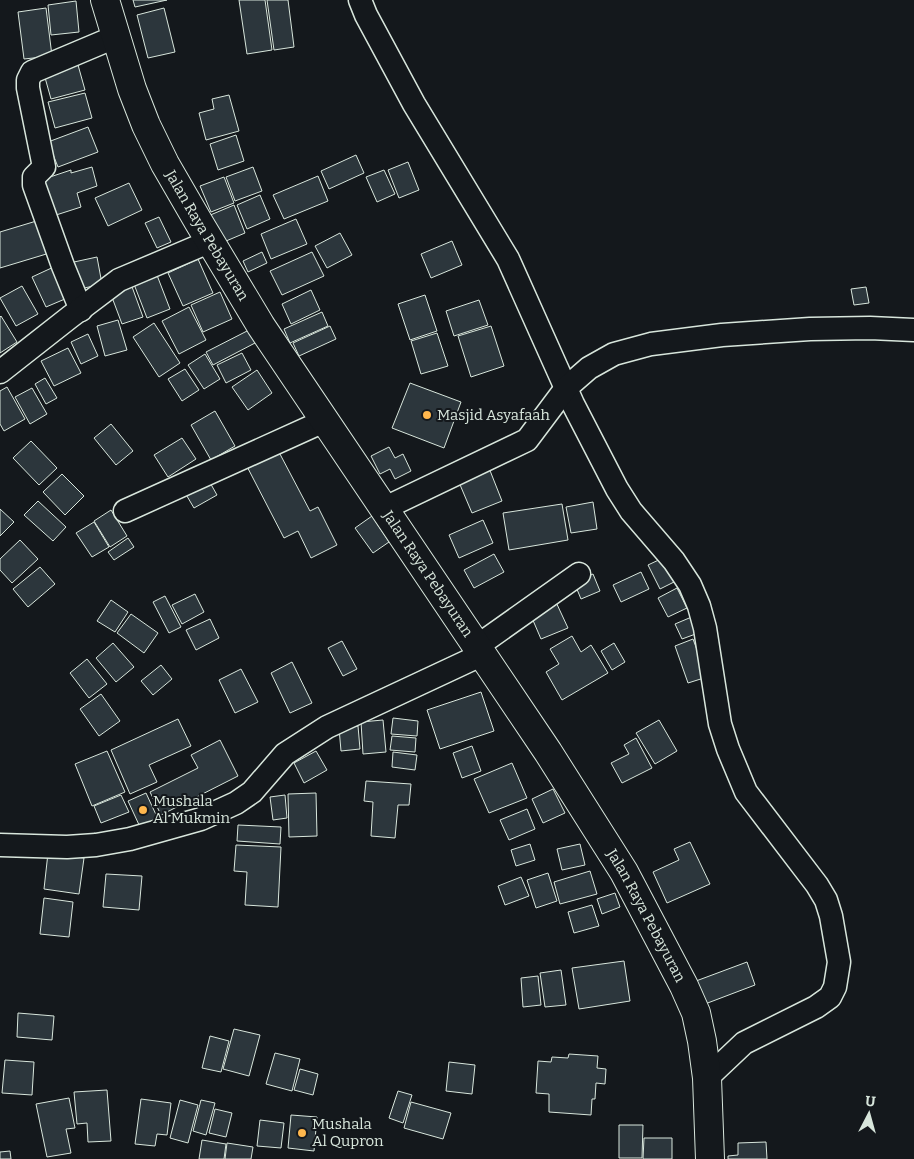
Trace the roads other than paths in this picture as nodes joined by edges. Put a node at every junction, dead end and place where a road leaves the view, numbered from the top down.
1 (106, 0) edge
2 (360, 0) edge
3 (116, 37) junction
4 (210, 241) junction
5 (81, 310) junction
6 (914, 330) edge
7 (0, 372) edge
8 (570, 396) junction
9 (324, 422) junction
10 (383, 509) junction
11 (125, 510) dead end
12 (579, 574) dead end
13 (479, 651) junction
14 (0, 844) edge
15 (707, 1078) junction
16 (710, 1159) edge

1 - 3 main road, Jalan Raya Pebayuran
2 - 8 street
3 - 4 main road, Jalan Raya Pebayuran
3 - 5 street
4 - 5 street
4 - 9 main road, Jalan Raya Pebayuran
5 - 7 street
6 - 8 street
8 - 10 street
8 - 15 street
9 - 10 main road, Jalan Raya Pebayuran
9 - 11 street
10 - 13 main road, Jalan Raya Pebayuran
12 - 13 street
13 - 14 street
13 - 15 main road, Jalan Raya Pebayuran
15 - 16 main road, Jalan Raya Pebayuran

